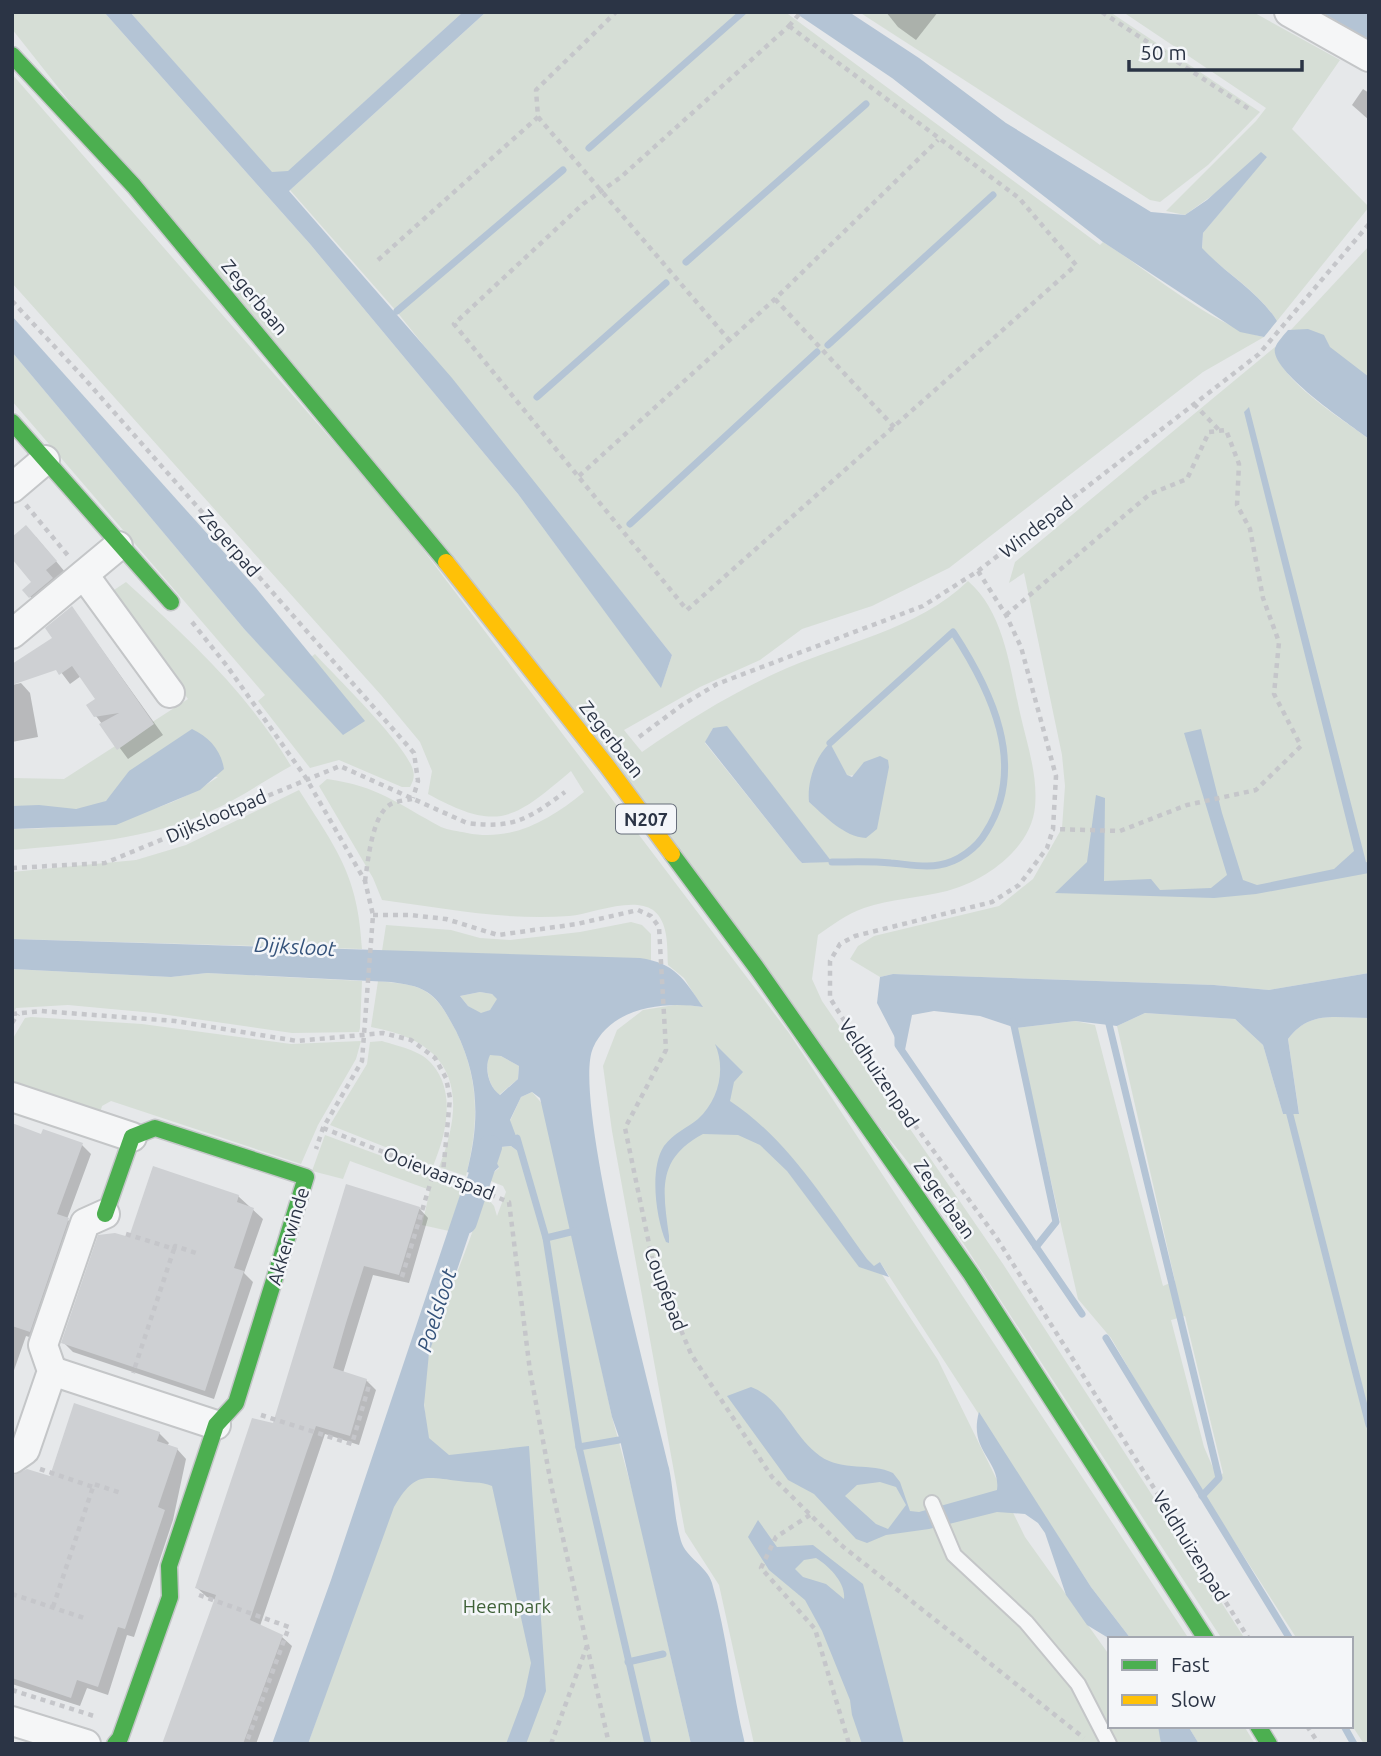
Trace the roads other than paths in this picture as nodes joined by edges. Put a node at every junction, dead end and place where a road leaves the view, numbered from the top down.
1 (1289, 12) edge
2 (12, 55) edge
3 (1369, 57) edge
4 (12, 422) edge
5 (45, 460) junction
6 (16, 493) edge
7 (118, 546) junction
8 (84, 575) junction
9 (171, 602) road end
10 (12, 634) edge
11 (170, 694) dead end
12 (12, 1097) edge
13 (132, 1137) junction
14 (97, 1217) joint
15 (52, 1371) junction
16 (224, 1415) junction
17 (24, 1459) edge
18 (932, 1503) dead end
19 (1205, 1637) edge
20 (12, 1721) edge
21 (1259, 1728) edge
22 (86, 1744) edge
23 (115, 1744) edge
24 (1109, 1744) edge
25 (1269, 1744) edge

1 - 3 street
2 - 19 main road, Zegerbaan / N207
4 - 5 main road
5 - 6 street
5 - 7 main road
7 - 8 street
7 - 9 main road
8 - 10 street
8 - 11 street
12 - 13 street, Akkerwinde
13 - 14 main road
13 - 16 main road, Akkerwinde
14 - 15 street
15 - 16 street
15 - 17 street
16 - 23 main road, Akkerwinde
18 - 24 lane
20 - 22 street
21 - 25 main road

